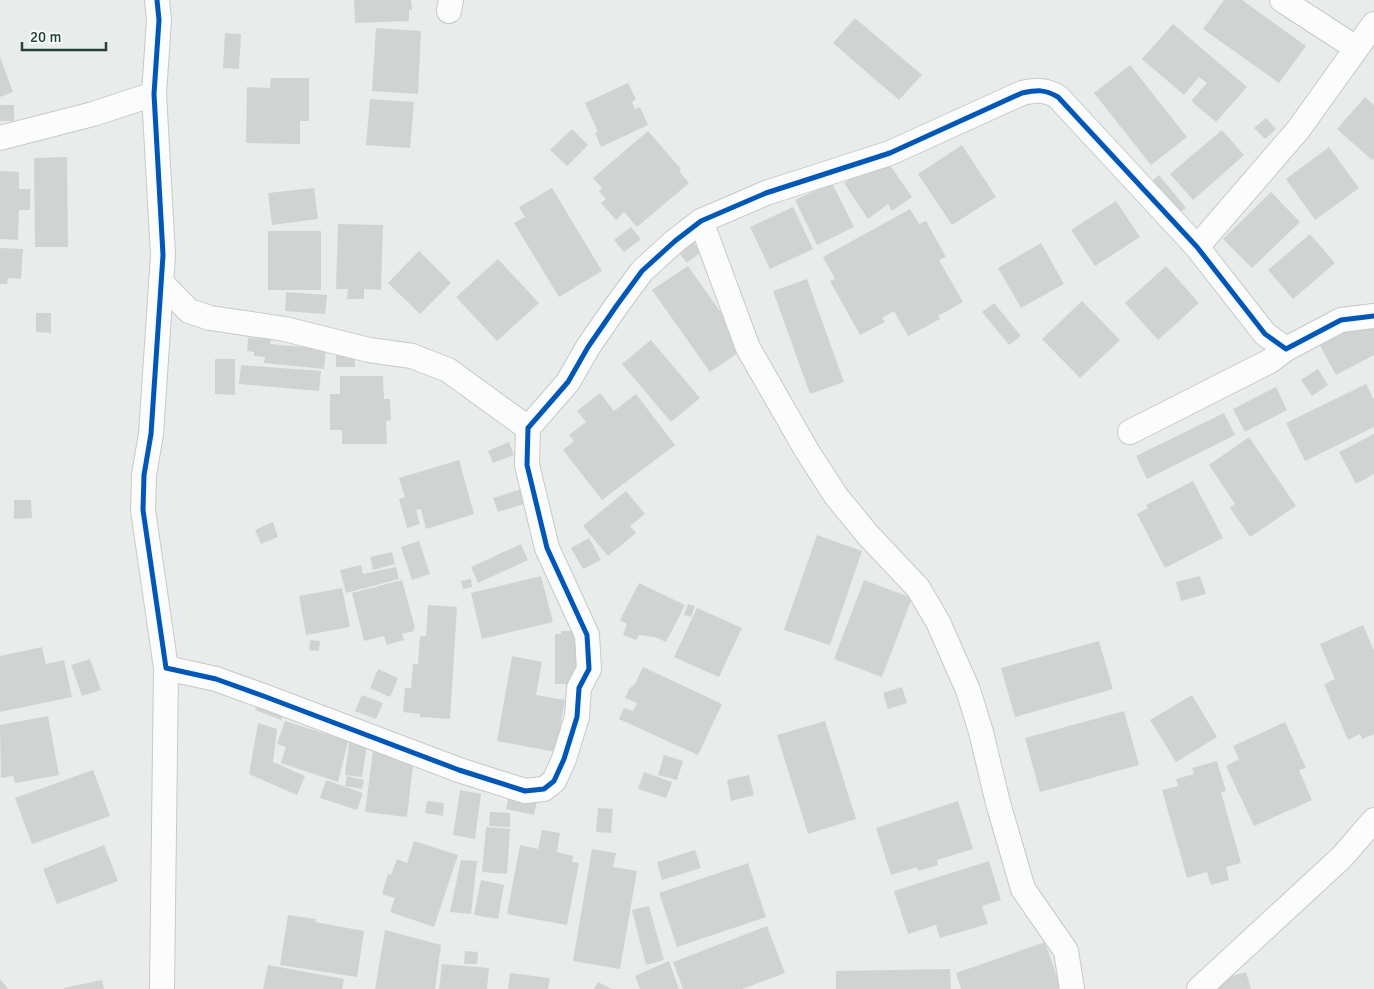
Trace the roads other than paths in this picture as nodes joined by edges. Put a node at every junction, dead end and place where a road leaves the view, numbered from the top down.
1 (157, 0) edge
2 (1282, 0) edge
3 (1374, 24) edge
4 (1356, 48) junction
5 (154, 94) junction
6 (0, 138) edge
7 (701, 221) junction
8 (1197, 247) junction
9 (161, 282) junction
10 (1374, 316) edge
11 (1286, 349) junction
12 (528, 428) junction
13 (1130, 432) dead end
14 (166, 668) junction
15 (1374, 820) edge
16 (162, 989) edge
17 (1072, 989) edge
18 (1199, 989) edge

1 - 5 street
2 - 4 street
3 - 4 street
4 - 8 street
5 - 6 street
5 - 9 street
7 - 8 street
7 - 12 street
7 - 17 street
8 - 11 street
9 - 12 street
9 - 14 street
10 - 11 street
11 - 13 street
12 - 14 street
14 - 16 street
15 - 18 street

